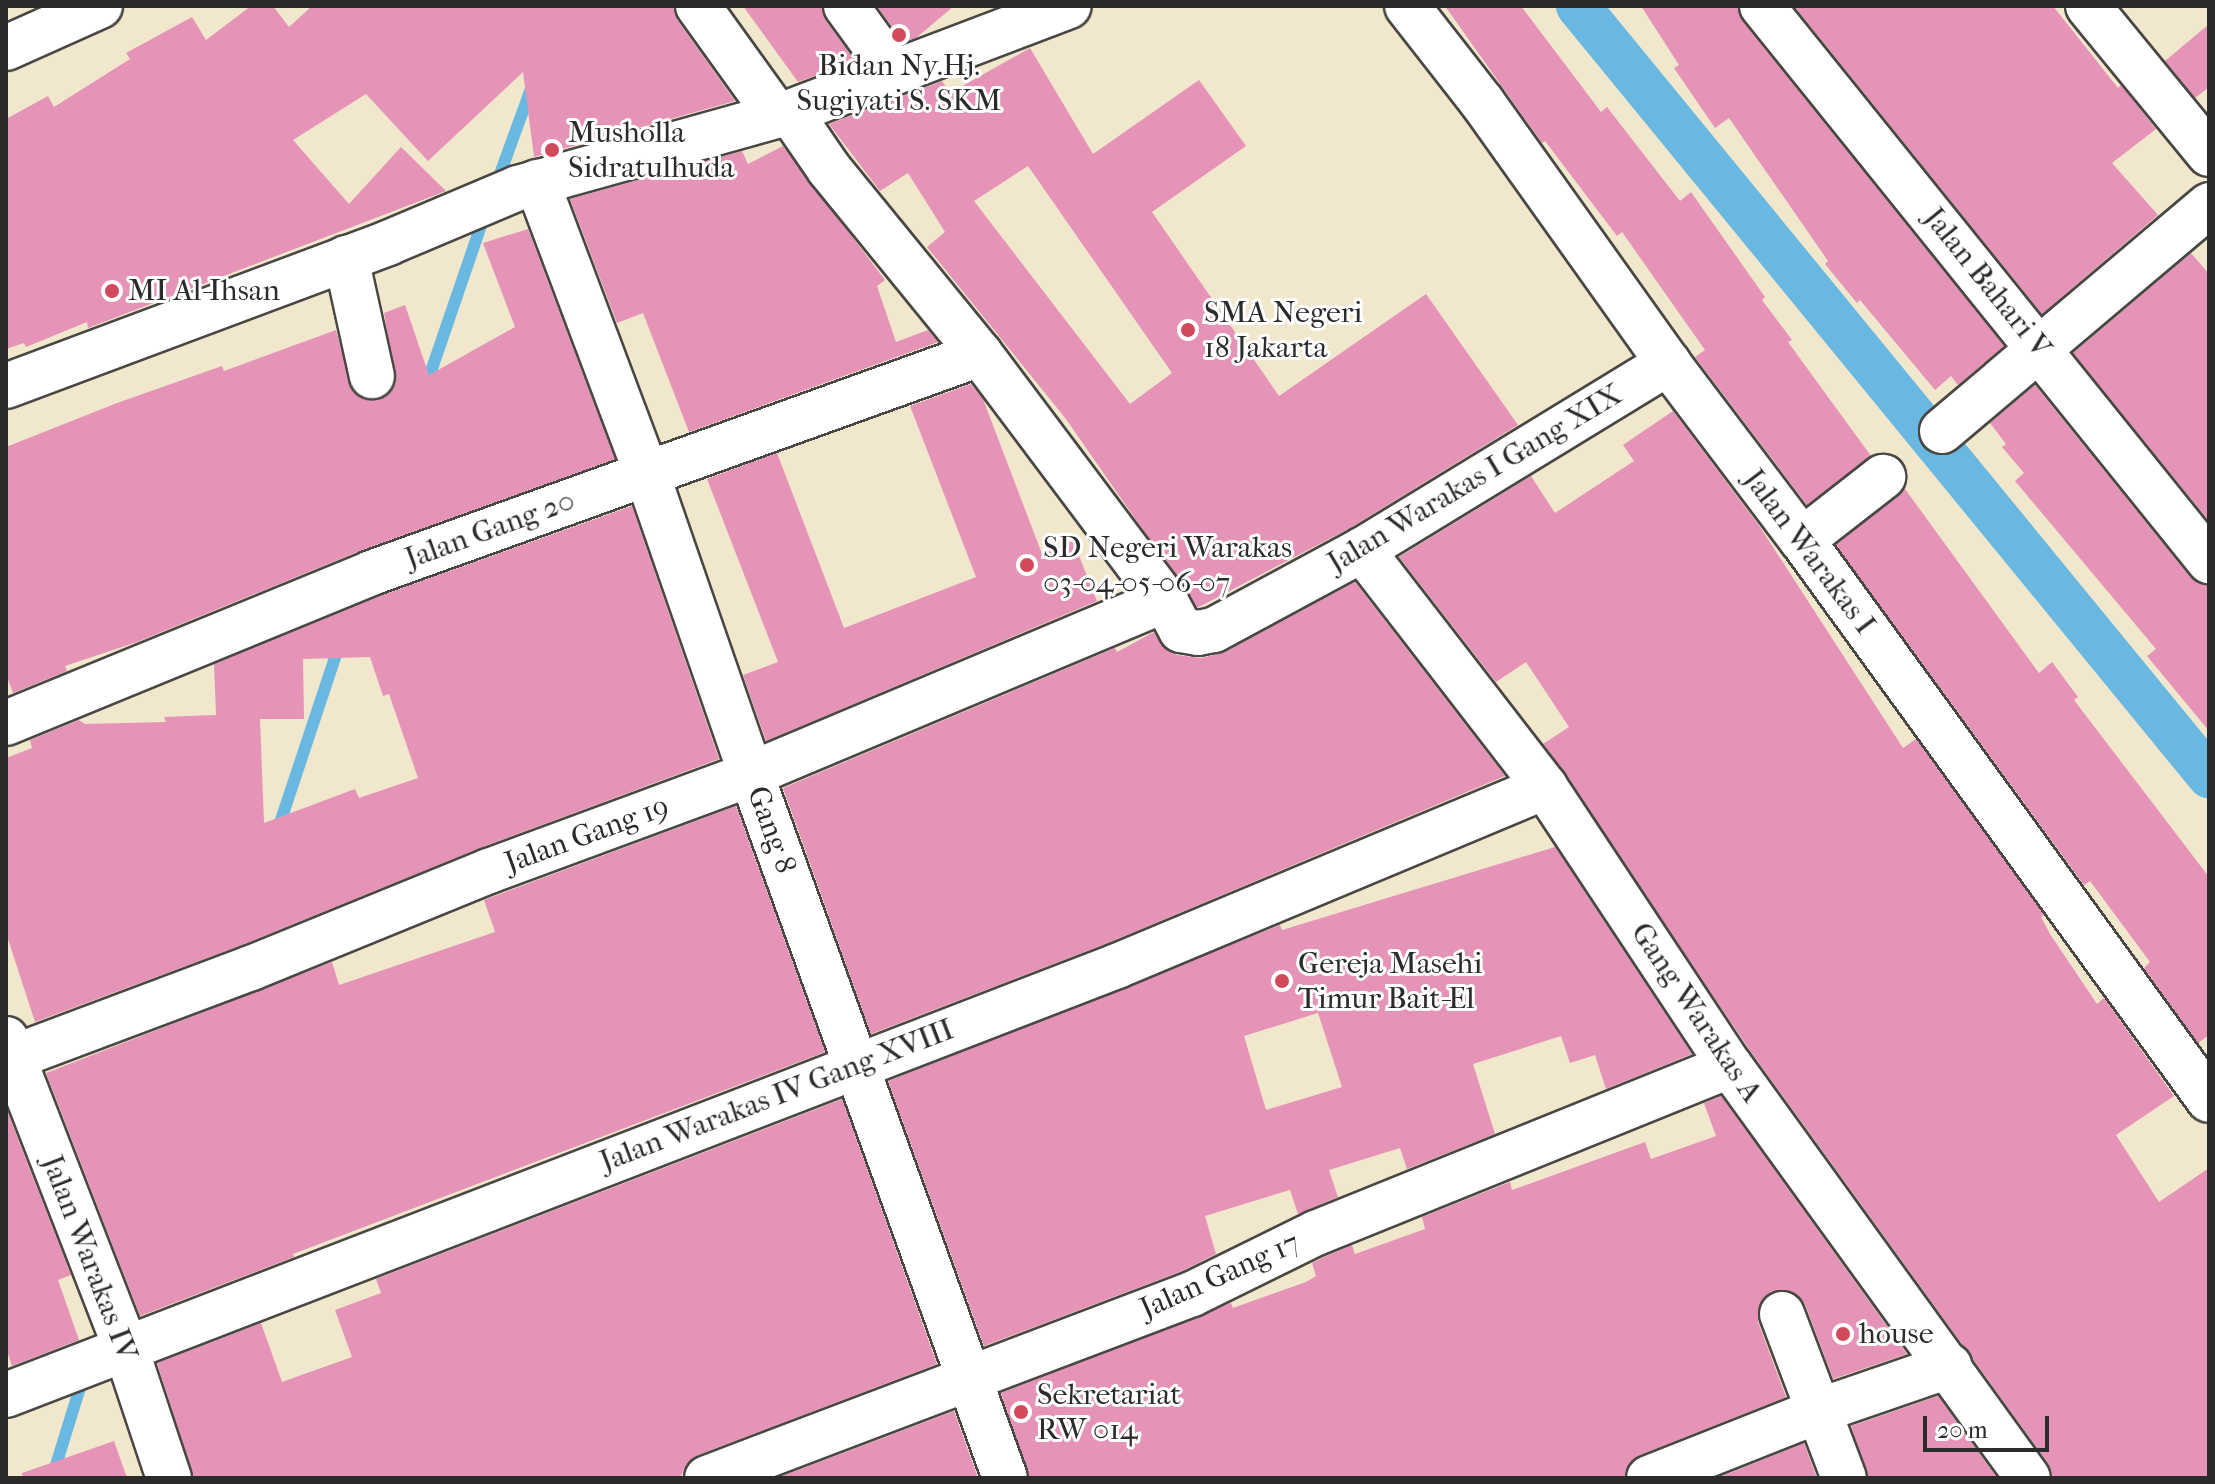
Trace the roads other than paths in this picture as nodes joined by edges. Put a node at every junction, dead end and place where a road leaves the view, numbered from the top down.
1 (100, 6) edge
2 (698, 6) edge
3 (846, 6) edge
4 (1069, 6) edge
5 (1407, 6) edge
6 (1762, 6) edge
7 (2088, 6) edge
8 (1009, 17) edge
9 (6, 48) edge
10 (894, 72) junction
11 (784, 114) junction
12 (2209, 154) edge
13 (518, 188) junction
14 (2209, 205) edge
15 (346, 258) junction
16 (2039, 348) junction
17 (980, 354) junction
18 (1668, 363) junction
19 (372, 376) dead end
20 (6, 386) edge
21 (1942, 431) dead end
22 (647, 474) junction
23 (1883, 477) dead end
24 (1802, 540) junction
25 (1362, 550) junction
26 (2209, 561) edge
27 (1165, 600) junction
28 (6, 723) edge
29 (751, 774) junction
30 (1545, 787) junction
31 (8, 1052) edge
32 (858, 1065) junction
33 (1730, 1066) junction
34 (2209, 1100) edge
35 (1782, 1314) dead end
36 (109, 1349) junction
37 (1949, 1366) junction
38 (969, 1377) junction
39 (6, 1395) edge
40 (1818, 1411) junction
41 (169, 1478) edge
42 (707, 1478) edge
43 (1005, 1478) edge
44 (1649, 1478) edge
45 (1844, 1478) edge
46 (2028, 1478) edge

1 - 9 street
2 - 11 street
3 - 10 street
4 - 8 street
5 - 18 street, Jalan Warakas I
6 - 16 street, Jalan Bahari V
7 - 12 street
8 - 10 street
10 - 11 street
11 - 13 street
11 - 17 street
13 - 15 street
13 - 22 street, Gang 8
14 - 16 street
15 - 19 street
15 - 20 street
16 - 21 street
16 - 26 street, Jalan Bahari V
17 - 22 street, Jalan Gang 20
17 - 27 street
18 - 24 street, Jalan Warakas I
18 - 25 street, Jalan Warakas I Gang XIX
22 - 28 street, Jalan Gang 20
22 - 29 street, Gang 8
23 - 24 street
24 - 34 street, Jalan Warakas I
25 - 27 street, Jalan Warakas I Gang XIX
25 - 30 street, Gang Warakas A
27 - 29 street, Jalan Gang 19
29 - 31 street, Jalan Gang 19
29 - 32 street, Gang 8
30 - 32 street, Jalan Warakas IV Gang XVIII
30 - 33 street, Gang Warakas A
31 - 36 street, Jalan Warakas IV
32 - 36 street, Jalan Warakas IV Gang XVIII
32 - 38 street, Gang 8
33 - 37 street, Gang Warakas A
33 - 38 street, Jalan Gang 17
35 - 40 street
36 - 39 street, Jalan Warakas IV Gang XVIII
36 - 41 street, Jalan Warakas IV
37 - 40 street
37 - 46 street, Gang Warakas A
38 - 42 street, Jalan Gang 17
38 - 43 street, Gang 8
40 - 44 street
40 - 45 street

